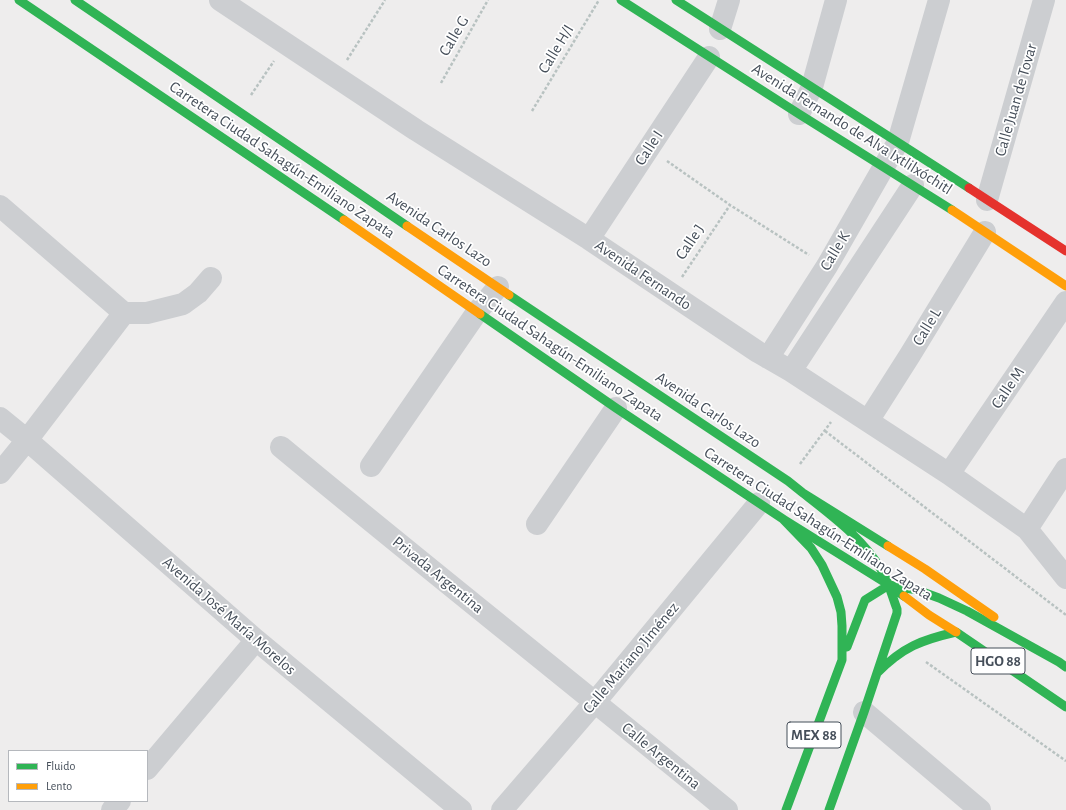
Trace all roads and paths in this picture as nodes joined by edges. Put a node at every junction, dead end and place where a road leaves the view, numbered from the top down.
1 (19, 0) edge
2 (75, 0) edge
3 (220, 0) edge
4 (386, 0) edge
5 (488, 0) edge
6 (600, 0) edge
7 (621, 0) edge
8 (676, 0) edge
9 (729, 0) edge
10 (836, 0) edge
11 (939, 0) edge
12 (1044, 0) edge
13 (720, 29) junction
14 (709, 56) junction
15 (271, 65) dead end
16 (336, 78) junction
17 (260, 80) dead end
18 (441, 84) dead end
19 (812, 87) junction
20 (532, 111) dead end
21 (799, 114) junction
22 (898, 142) junction
23 (648, 148) junction
24 (884, 167) junction
25 (913, 185) junction
26 (987, 200) junction
27 (730, 205) junction
28 (0, 206) edge
29 (985, 232) junction
30 (589, 240) junction
31 (1066, 251) edge
32 (827, 266) junction
33 (211, 278) dead end
34 (1066, 286) edge
35 (498, 287) junction
36 (670, 294) junction
37 (1066, 302) edge
38 (477, 312) junction
39 (124, 313) junction
40 (768, 358) junction
41 (791, 371) junction
42 (616, 408) junction
43 (0, 418) edge
44 (868, 421) junction
45 (825, 430) dead end
46 (821, 436) dead end
47 (27, 440) junction
48 (281, 447) dead end
49 (371, 466) dead end
50 (799, 466) dead end
51 (1066, 469) edge
52 (0, 473) edge
53 (949, 474) junction
54 (788, 481) joint
55 (803, 493) junction
56 (759, 503) junction
57 (783, 520) junction
58 (537, 524) dead end
59 (1027, 529) junction
60 (1066, 578) edge
61 (889, 585) junction
62 (1066, 615) edge
63 (956, 632) junction
64 (256, 640) junction
65 (906, 648) junction
66 (842, 660) junction
67 (1062, 665) edge
68 (877, 674) junction
69 (595, 702) junction
70 (1066, 707) edge
71 (864, 712) junction
72 (1066, 761) edge
73 (148, 768) edge
74 (119, 802) edge
75 (112, 810) edge
76 (461, 810) edge
77 (502, 810) edge
78 (727, 810) edge
79 (786, 810) edge
80 (829, 810) edge
81 (980, 810) edge

1 - 38 main road, Carretera Ciudad Sahagún-Emiliano Zapata
2 - 35 main road, Avenida Carlos Lazo
3 - 16 street, Avenida Fernando
4 - 16 path
5 - 18 path, Calle G
6 - 20 path, Calle H/I
7 - 14 main road, Avenida Fernando de Alva Ixtlilxóchitl
8 - 13 main road, Avenida Fernando de Alva Ixtlilxóchitl
9 - 13 street
10 - 19 street
11 - 22 street
12 - 26 street, Calle Juan de Tovar
13 - 19 main road, Avenida Fernando de Alva Ixtlilxóchitl
14 - 21 main road, Avenida Fernando de Alva Ixtlilxóchitl
14 - 23 street, Calle I
15 - 17 path
16 - 30 street, Avenida Fernando
19 - 21 street
19 - 22 main road, Avenida Fernando de Alva Ixtlilxóchitl
21 - 24 main road, Avenida Fernando de Alva Ixtlilxóchitl
22 - 24 street, Calle K
22 - 26 main road, Avenida Fernando de Alva Ixtlilxóchitl
23 - 27 path
23 - 30 street, Calle I
24 - 25 main road, Avenida Fernando de Alva Ixtlilxóchitl
24 - 32 street, Calle K
25 - 29 main road, Avenida Fernando de Alva Ixtlilxóchitl
25 - 41 street
26 - 31 main road, Avenida Fernando de Alva Ixtlilxóchitl
27 - 32 path
27 - 36 path, Calle J
28 - 39 street
29 - 34 main road, Avenida Fernando de Alva Ixtlilxóchitl
29 - 44 street, Calle L
30 - 36 street, Avenida Fernando
32 - 40 street, Calle K
33 - 39 street
35 - 38 street
35 - 54 main road, Avenida Carlos Lazo
36 - 40 street, Avenida Fernando
37 - 53 street, Calle M
38 - 42 main road, Carretera Ciudad Sahagún-Emiliano Zapata
38 - 49 street
39 - 47 street
40 - 41 street, Avenida Fernando
41 - 44 street, Avenida Fernando
42 - 56 main road, Carretera Ciudad Sahagún-Emiliano Zapata
42 - 58 street
43 - 47 street, Avenida José María Morelos
44 - 53 street, Avenida Fernando
45 - 62 path
46 - 50 path
47 - 52 street
47 - 64 street, Avenida José María Morelos
48 - 69 street, Privada Argentina
51 - 59 street
53 - 59 street, Avenida Fernando
54 - 55 main road, Carretera Ciudad Sahagún-Emiliano Zapata
55 - 61 main road
55 - 67 main road, Carretera Ciudad Sahagún-Emiliano Zapata / HGO 88
56 - 57 main road, Carretera Ciudad Sahagún-Emiliano Zapata
56 - 69 street, Calle Mariano Jiménez
57 - 61 main road, Carretera Ciudad Sahagún-Emiliano Zapata / HGO 88
57 - 66 main road
59 - 60 street, Avenida Fernando
61 - 63 main road, Carretera Ciudad Sahagún-Emiliano Zapata / HGO 88
61 - 66 main road
61 - 67 main road
61 - 68 main road
63 - 65 main road, MEX 88
63 - 70 main road, Carretera Ciudad Sahagún-Emiliano Zapata / HGO 88
64 - 73 street
64 - 76 street, Avenida José María Morelos
65 - 68 main road, MEX 88
65 - 72 path
66 - 79 main road, MEX 88
68 - 71 main road, MEX 88
69 - 77 street, Calle Mariano Jiménez
69 - 78 street, Calle Argentina
71 - 80 main road, MEX 88
71 - 81 street
74 - 75 street

